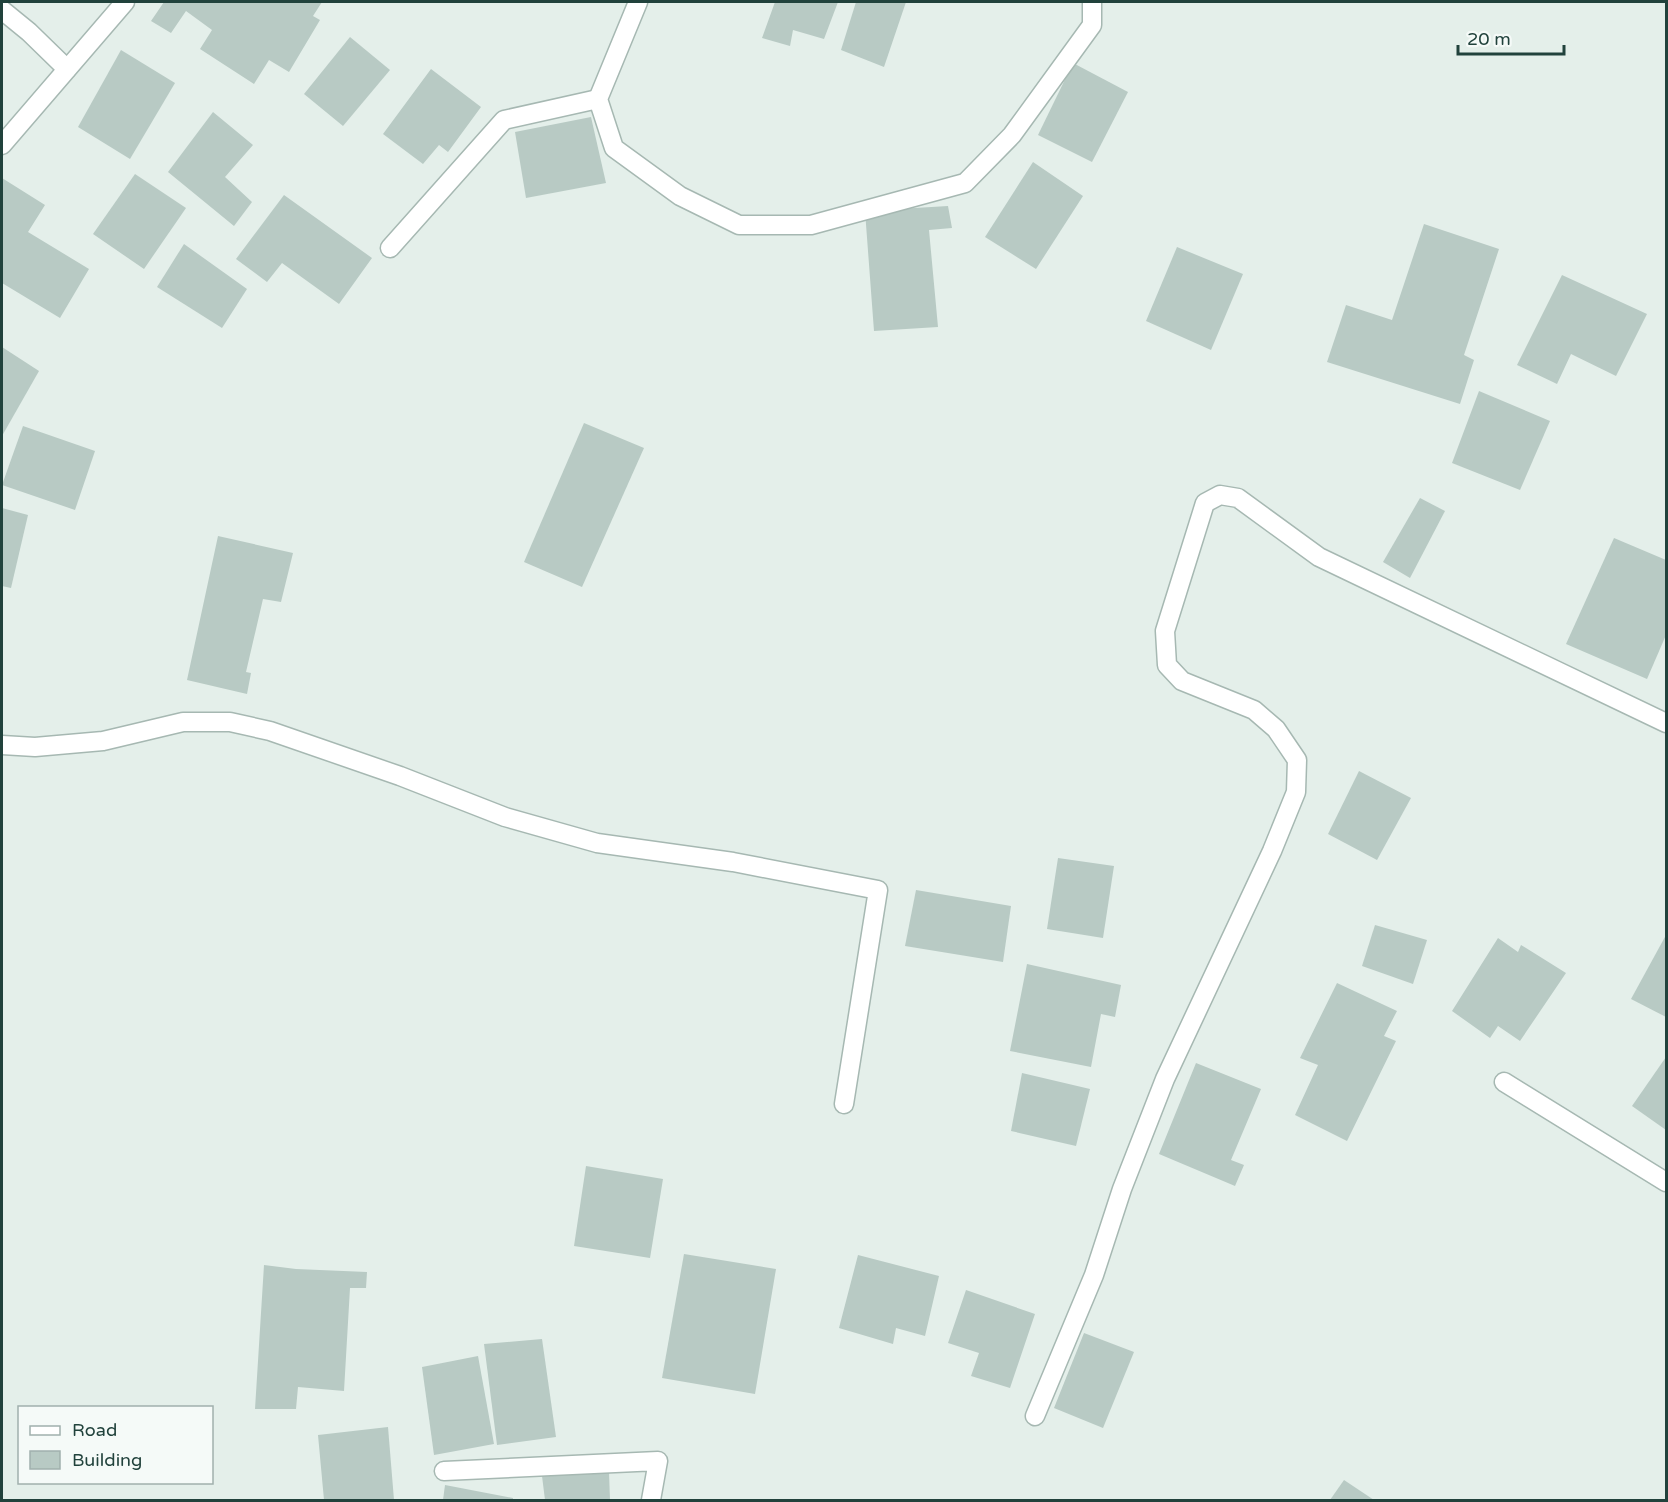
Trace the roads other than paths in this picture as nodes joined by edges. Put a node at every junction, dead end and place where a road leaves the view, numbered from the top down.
1 (125, 2) edge
2 (638, 2) edge
3 (1092, 2) edge
4 (2, 10) edge
5 (67, 69) junction
6 (598, 99) junction
7 (2, 145) edge
8 (390, 248) dead end
9 (1666, 723) edge
10 (2, 745) edge
11 (1504, 1082) dead end
12 (844, 1104) dead end
13 (1666, 1182) edge
14 (1035, 1416) dead end
15 (444, 1472) dead end
16 (651, 1500) edge

1 - 5 street
2 - 6 street
3 - 6 street
4 - 5 street
5 - 7 street
6 - 8 street
9 - 14 street
10 - 12 street
11 - 13 street
15 - 16 street

